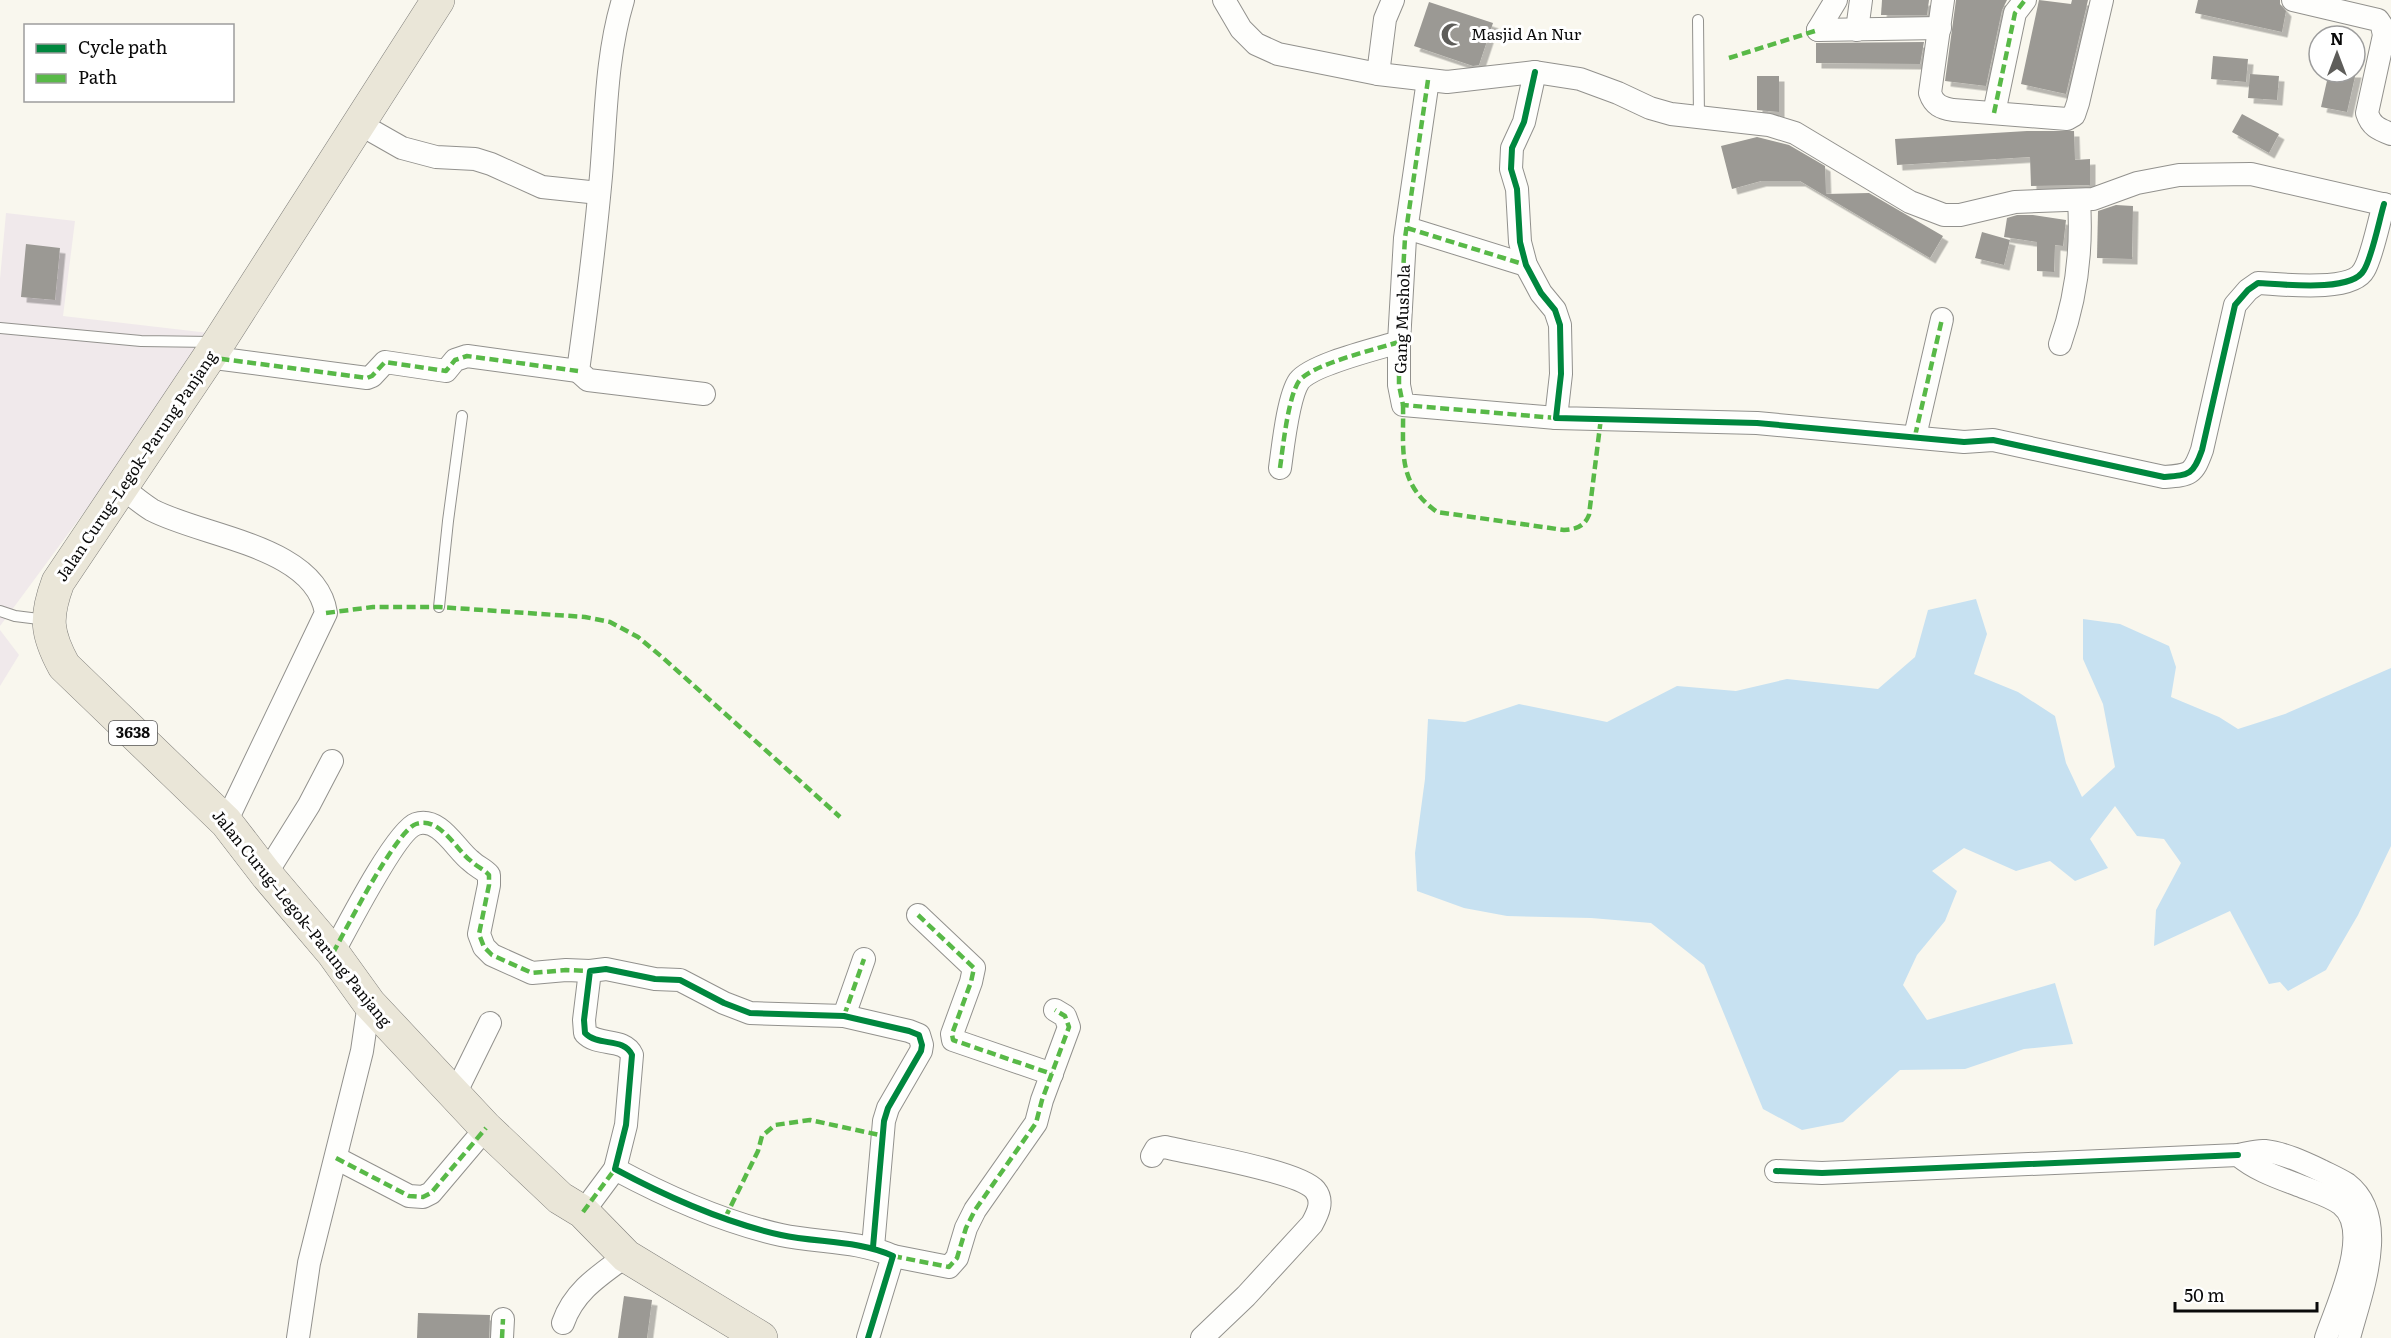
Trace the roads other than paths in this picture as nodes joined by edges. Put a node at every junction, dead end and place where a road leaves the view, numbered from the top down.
1 (438, 0) edge
2 (623, 0) edge
3 (1224, 0) edge
4 (1393, 0) edge
5 (1836, 0) edge
6 (1861, 0) edge
7 (1943, 0) edge
8 (2025, 0) edge
9 (2102, 0) edge
10 (2293, 0) edge
11 (1698, 20) dead end
12 (1940, 28) junction
13 (1857, 30) junction
14 (1535, 72) junction
15 (1378, 74) junction
16 (1428, 80) junction
17 (1994, 113) junction
18 (1699, 118) junction
19 (358, 123) junction
20 (2391, 134) edge
21 (600, 193) junction
22 (2079, 201) junction
23 (2388, 205) edge
24 (1407, 228) junction
25 (1526, 265) junction
26 (1942, 319) dead end
27 (0, 328) edge
28 (1399, 342) junction
29 (2060, 344) dead end
30 (213, 349) junction
31 (578, 371) junction
32 (704, 394) dead end
33 (462, 416) dead end
34 (1556, 418) junction
35 (1915, 436) junction
36 (1280, 468) dead end
37 (122, 488) junction
38 (439, 607) dead end
39 (0, 611) edge
40 (48, 620) junction
41 (332, 761) dead end
42 (226, 822) junction
43 (266, 874) junction
44 (918, 915) dead end
45 (333, 953) junction
46 (864, 959) dead end
47 (590, 971) junction
48 (369, 1003) junction
49 (1054, 1010) dead end
50 (844, 1016) junction
51 (490, 1023) dead end
52 (1052, 1074) junction
53 (454, 1096) junction
54 (486, 1128) junction
55 (1152, 1156) dead end
56 (336, 1158) junction
57 (615, 1169) junction
58 (1776, 1171) dead end
59 (583, 1212) junction
60 (2364, 1225) junction
61 (883, 1252) junction
62 (626, 1256) junction
63 (563, 1323) dead end
64 (298, 1338) edge
65 (760, 1338) edge
66 (868, 1338) edge
67 (1202, 1338) edge
68 (2326, 1338) edge
69 (2349, 1338) edge

1 - 19 main road, Jalan Curug–Legok–Parung Panjang / 3638
2 - 21 street
3 - 15 street
4 - 15 street
5 - 13 street
6 - 13 street
7 - 12 street
8 - 17 street
9 - 17 street
10 - 20 street
11 - 18 lane
12 - 13 street
12 - 17 street
14 - 16 street
14 - 18 street
14 - 25 street
15 - 16 street
16 - 24 street, Gang Mushola
18 - 22 street
19 - 21 street
19 - 30 main road, Jalan Curug–Legok–Parung Panjang / 3638
21 - 31 street
22 - 23 street
22 - 29 street
23 - 35 street
24 - 25 street
24 - 28 street, Gang Mushola
25 - 34 street
26 - 35 street
27 - 30 lane
28 - 34 street, Gang Mushola
28 - 36 street
30 - 31 street
30 - 37 main road, Jalan Curug–Legok–Parung Panjang / 3638
31 - 32 street
33 - 38 lane
34 - 35 street
37 - 40 main road, Jalan Curug–Legok–Parung Panjang / 3638
37 - 42 street
39 - 40 lane
40 - 42 main road, Jalan Curug–Legok–Parung Panjang / 3638
41 - 43 street
42 - 43 main road, Jalan Curug–Legok–Parung Panjang / 3638
43 - 45 main road, Jalan Curug–Legok–Parung Panjang / 3638
44 - 52 street
45 - 47 street
45 - 48 main road, Jalan Curug–Legok–Parung Panjang / 3638
46 - 50 street
47 - 50 street
47 - 57 street
48 - 53 main road, Jalan Curug–Legok–Parung Panjang / 3638
48 - 56 street
49 - 52 street
50 - 61 street
51 - 53 street
52 - 61 street
53 - 54 main road, Jalan Curug–Legok–Parung Panjang / 3638
54 - 56 street
54 - 59 main road, Jalan Curug–Legok–Parung Panjang / 3638
55 - 67 street
56 - 64 street
57 - 59 street
57 - 61 street
58 - 60 street
59 - 62 main road, Jalan Curug–Legok–Parung Panjang / 3638
60 - 68 street
60 - 69 street
61 - 66 street
62 - 63 street
62 - 65 main road, Jalan Curug–Legok–Parung Panjang / 3638

